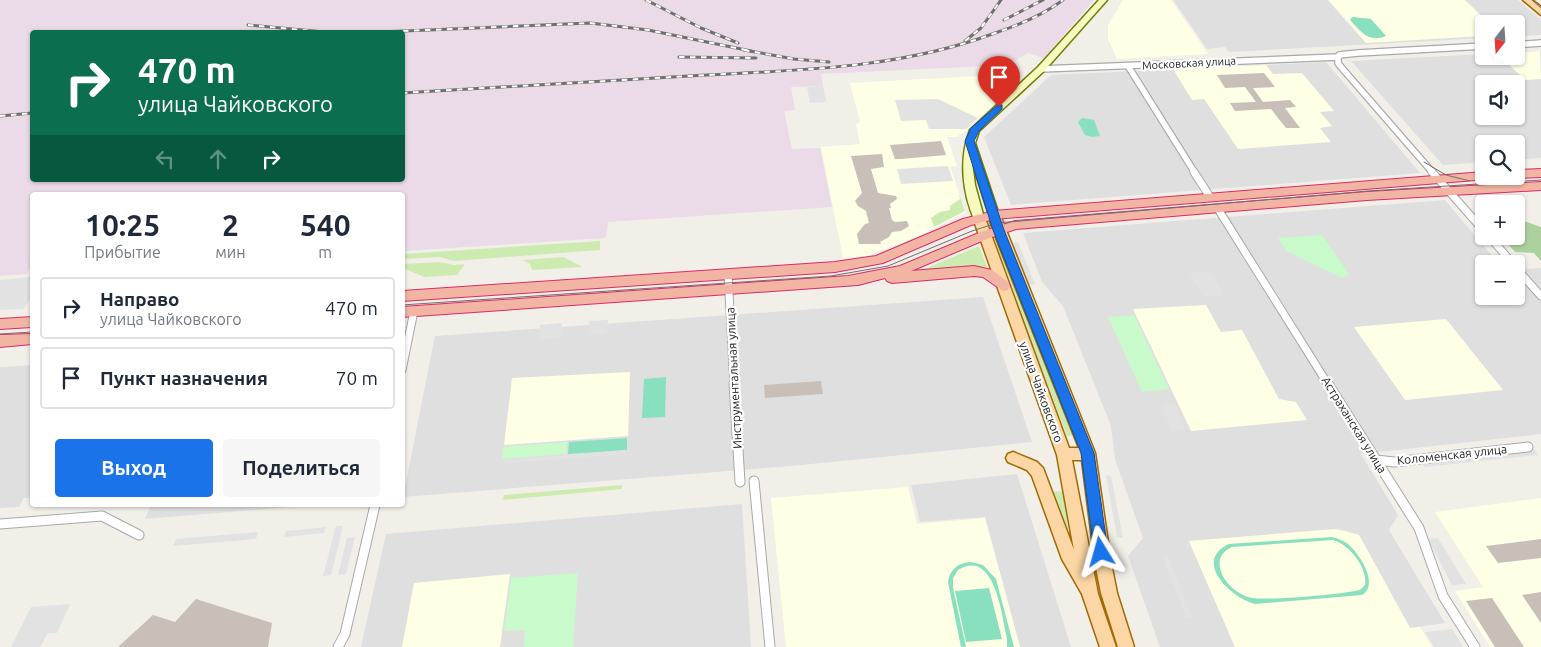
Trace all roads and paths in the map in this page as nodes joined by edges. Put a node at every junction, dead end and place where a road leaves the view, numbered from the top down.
1 (1103, 0) edge
2 (1527, 0) edge
3 (1541, 12) edge
4 (1541, 43) edge
5 (1525, 44) edge
6 (1475, 46) edge
7 (1338, 57) junction
8 (1128, 66) junction
9 (1041, 69) junction
10 (970, 141) junction
11 (1541, 173) edge
12 (1525, 174) edge
13 (1475, 176) edge
14 (1438, 178) junction
15 (1541, 186) edge
16 (1449, 191) junction
17 (1210, 197) junction
18 (1218, 209) junction
19 (994, 215) junction
20 (979, 218) junction
21 (1475, 221) edge
22 (999, 230) junction
23 (985, 235) junction
24 (1497, 245) edge
25 (1505, 255) edge
26 (728, 274) junction
27 (1525, 278) edge
28 (850, 280) junction
29 (1003, 286) junction
30 (729, 290) junction
31 (405, 296) edge
32 (1541, 296) edge
33 (408, 312) edge
34 (30, 322) edge
35 (0, 324) edge
36 (30, 339) edge
37 (0, 341) edge
38 (405, 341) edge
39 (1528, 447) dead end
40 (1088, 453) junction
41 (1064, 455) junction
42 (1013, 458) dead end
43 (1376, 460) junction
44 (754, 481) dead end
45 (740, 482) dead end
46 (376, 507) edge
47 (0, 524) edge
48 (139, 535) dead end
49 (1090, 594) junction
50 (338, 647) edge
51 (770, 647) edge
52 (1108, 647) edge
53 (1126, 647) edge
54 (1475, 647) edge

1 - 9 main road, улица Чайковского
2 - 3 main road
4 - 5 street
6 - 7 street, Московская улица
7 - 8 street, Московская улица
7 - 14 street
8 - 9 street, Московская улица
8 - 17 street
9 - 10 main road, улица Чайковского
10 - 19 main road, улица Чайковского
10 - 20 main road, улица Чайковского
11 - 12 highway
13 - 14 highway
14 - 16 street
14 - 17 highway
15 - 16 highway
16 - 18 highway
16 - 21 street
17 - 19 highway
18 - 22 highway
18 - 43 street, Астраханская улица
19 - 20 highway
19 - 22 main road, улица Чайковского
20 - 23 main road, улица Чайковского
20 - 26 highway
22 - 23 highway
22 - 40 main road, улица Чайковского
23 - 28 highway
23 - 29 main road, улица Чайковского
24 - 25 street
26 - 30 street, Инструментальная улица
26 - 31 highway
27 - 32 street
28 - 29 highway
28 - 30 highway
29 - 41 main road, улица Чайковского
30 - 33 highway
30 - 45 street, Инструментальная улица
33 - 38 street
34 - 35 highway
36 - 37 highway
39 - 43 street, Коломенская улица
40 - 41 main road
40 - 53 main road, улица Чайковского
41 - 49 main road, улица Чайковского
42 - 49 main road
43 - 54 street, Астраханская улица
44 - 51 street
46 - 50 street
47 - 48 street
49 - 52 main road, улица Чайковского

